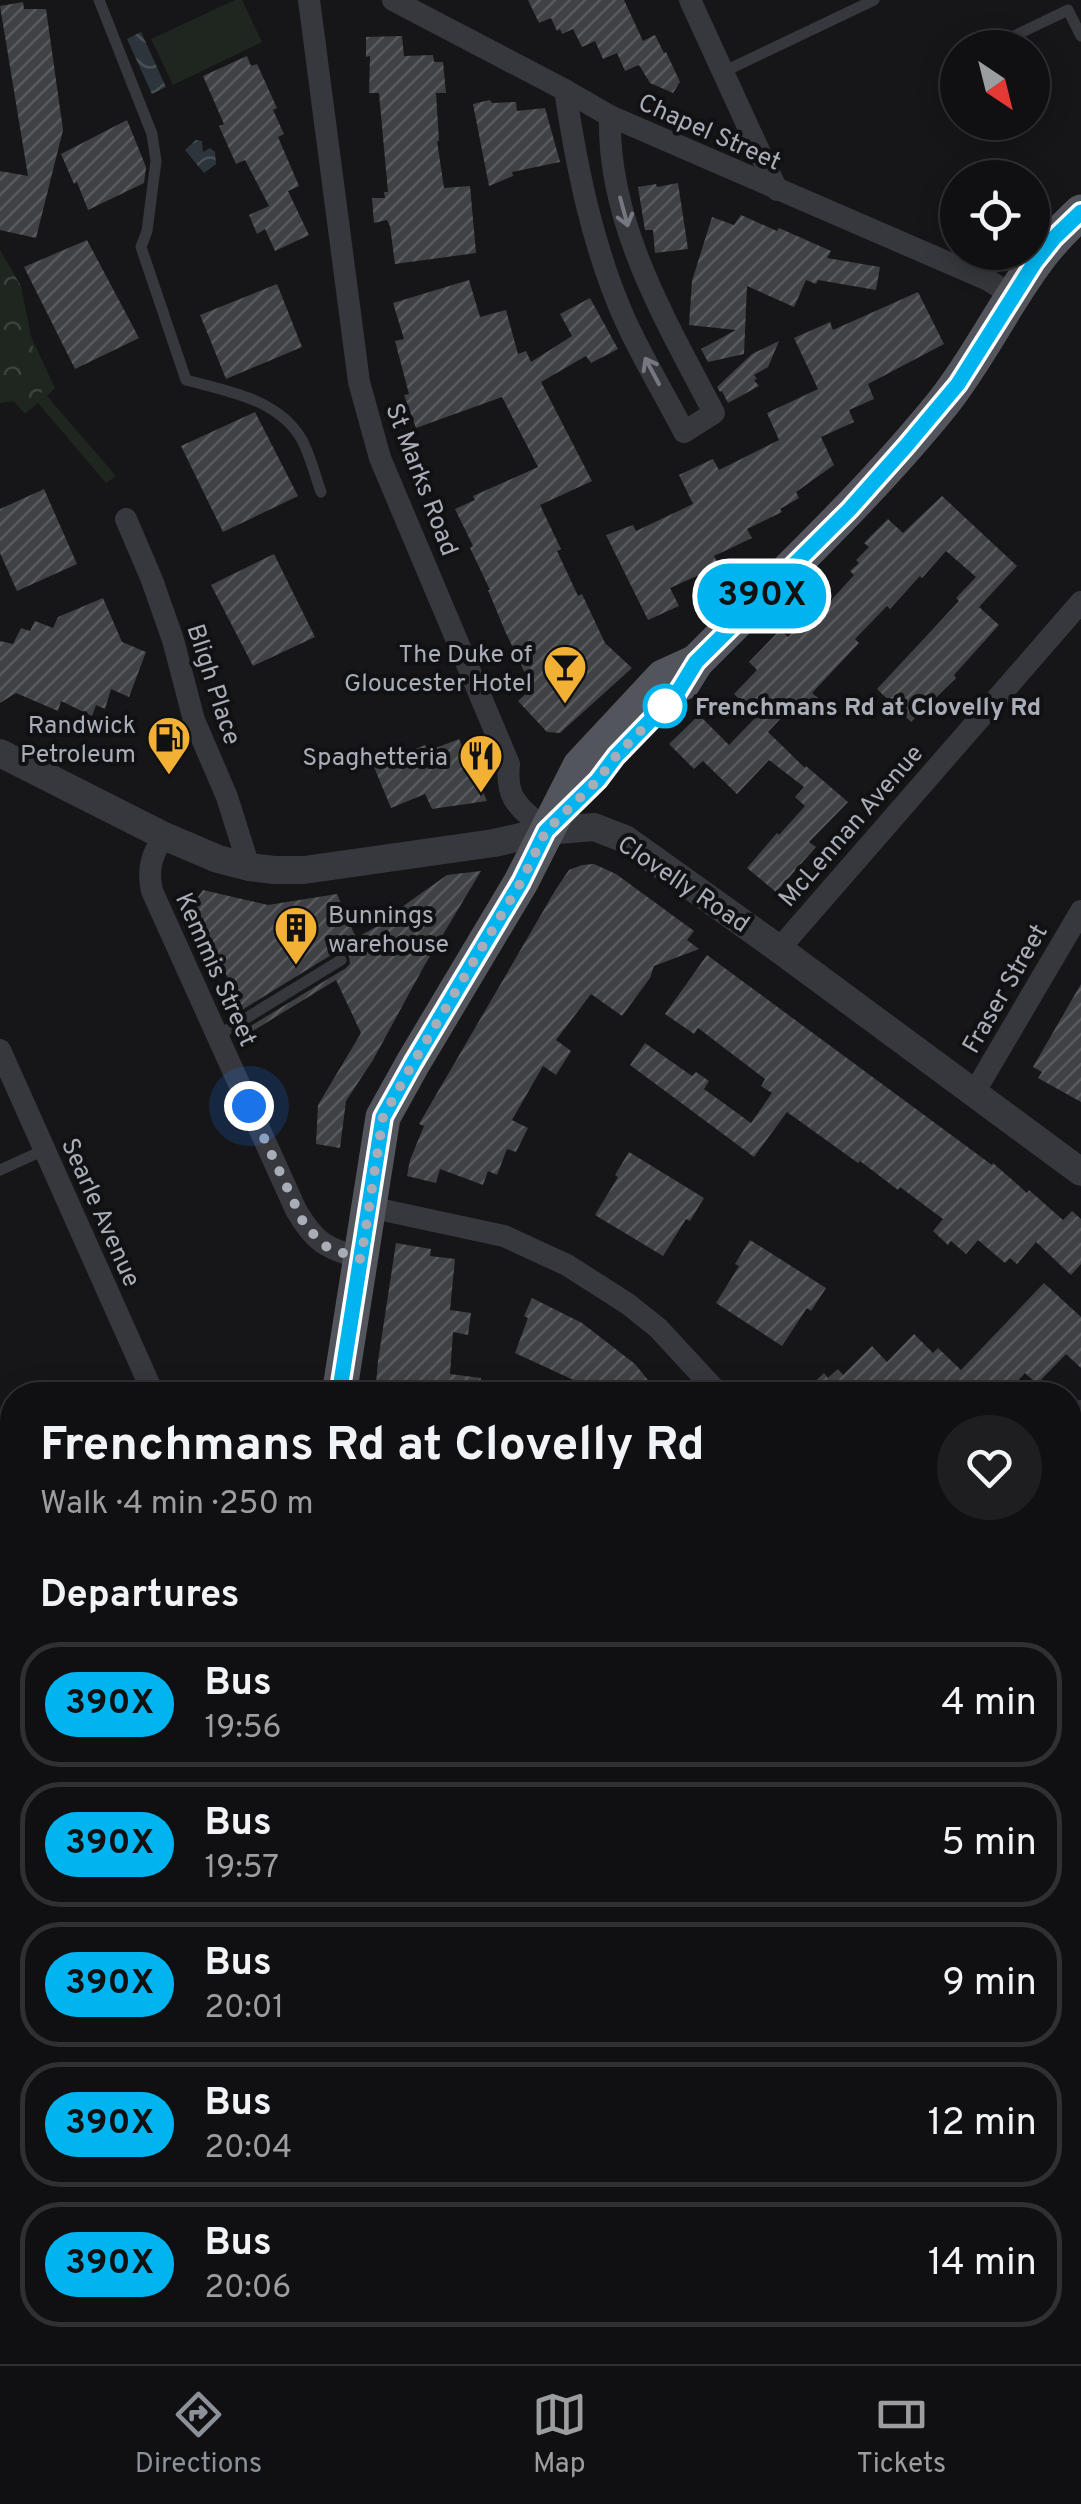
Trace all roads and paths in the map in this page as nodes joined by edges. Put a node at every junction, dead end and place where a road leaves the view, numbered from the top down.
1 (99, 0) edge
2 (309, 0) edge
3 (393, 0) edge
4 (690, 0) edge
5 (874, 0) edge
6 (1065, 5) edge
7 (1021, 30) edge
8 (1081, 36) edge
9 (723, 72) junction
10 (565, 90) junction
11 (610, 116) junction
12 (777, 190) junction
13 (1081, 212) edge
14 (1013, 296) junction
15 (321, 492) dead end
16 (126, 519) dead end
17 (1081, 602) edge
18 (0, 753) edge
19 (546, 831) junction
20 (164, 836) junction
21 (249, 867) junction
22 (1081, 910) edge
23 (779, 949) junction
24 (341, 960) dead end
25 (217, 1036) junction
26 (0, 1050) edge
27 (974, 1093) junction
28 (44, 1150) junction
29 (1078, 1161) edge
30 (0, 1170) edge
31 (369, 1207) junction
32 (361, 1259) junction
33 (148, 1382) edge
34 (341, 1382) edge
35 (708, 1382) edge

1 - 15 lane
2 - 19 street, St Marks Road
3 - 10 street, Chapel Street
4 - 9 street
5 - 9 lane
6 - 7 lane
6 - 8 lane
9 - 12 street
10 - 11 street, Chapel Street
11 -> 10 street
11 - 12 street, Chapel Street
12 - 14 street, Chapel Street
13 - 14 main road
14 - 19 main road
16 - 21 street, Bligh Place
17 - 23 street, McLennan Avenue
18 - 20 street, Clovelly Road
19 - 21 street, Clovelly Road
19 - 23 street, Clovelly Road
19 - 31 main road
20 - 21 street, Clovelly Road
20 - 25 street, Kemmis Street
22 - 27 street, Fraser Street
23 - 27 street, Clovelly Road
24 - 25 lane
25 - 32 street, Kemmis Street
26 - 28 street, Searle Avenue
27 - 29 street, Clovelly Road
28 - 30 lane
28 - 33 street, Searle Avenue
31 - 32 main road
31 - 35 street
32 - 34 main road

